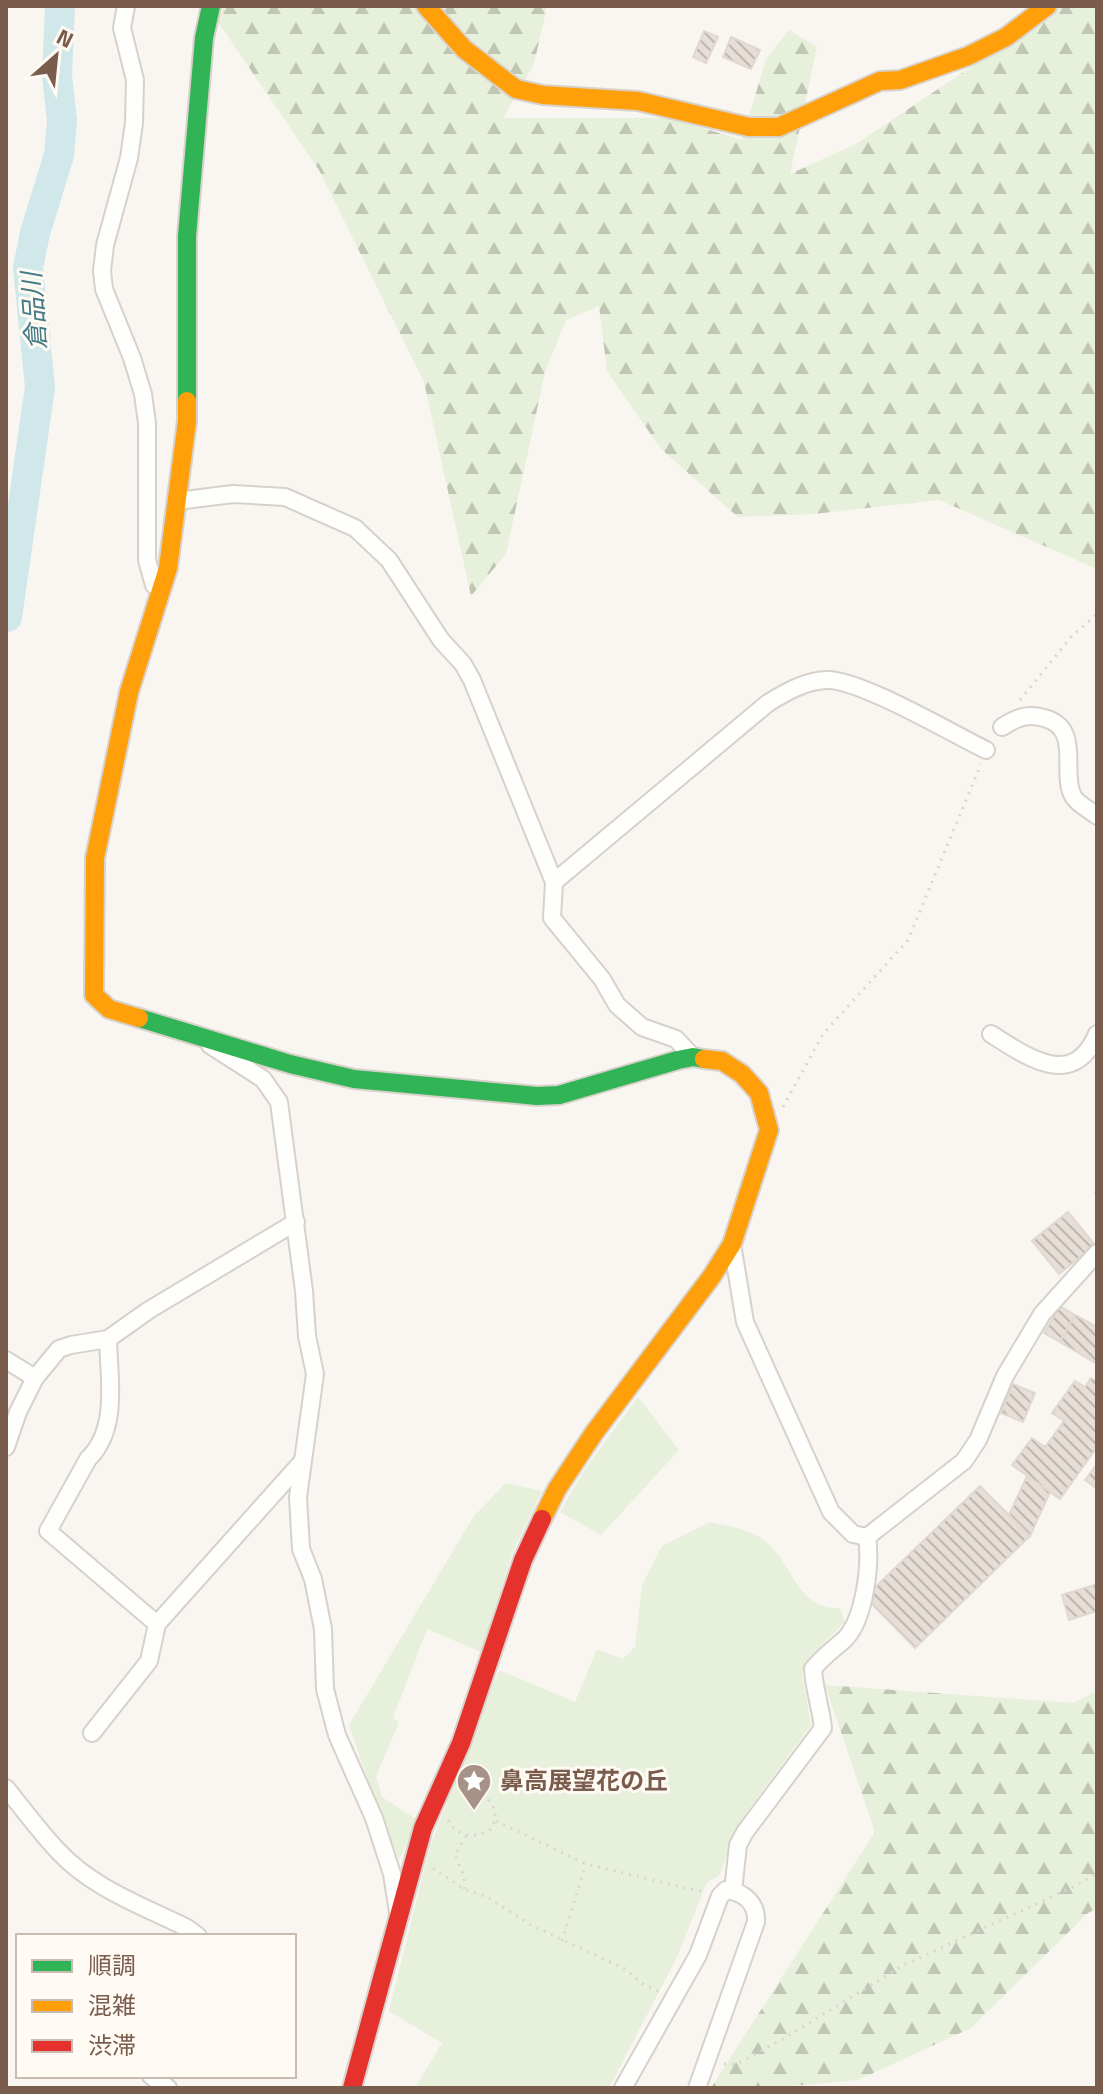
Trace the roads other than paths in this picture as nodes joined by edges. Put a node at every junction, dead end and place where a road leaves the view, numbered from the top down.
1 (126, 6) edge
2 (211, 6) edge
3 (426, 6) edge
4 (1047, 6) edge
5 (177, 501) junction
6 (161, 590) junction
7 (1002, 727) dead end
8 (986, 750) road end
9 (1097, 816) edge
10 (554, 882) junction
11 (991, 1034) dead end
12 (1097, 1034) edge
13 (194, 1035) junction
14 (693, 1057) junction
15 (296, 1222) junction
16 (732, 1244) junction
17 (1097, 1253) edge
18 (108, 1339) junction
19 (6, 1360) edge
20 (35, 1378) junction
21 (6, 1447) edge
22 (301, 1463) junction
23 (867, 1537) junction
24 (157, 1624) junction
25 (92, 1733) dead end
26 (6, 1788) edge
27 (726, 1894) junction
28 (398, 1917) junction
29 (195, 1934) edge
30 (352, 2088) edge
31 (623, 2088) edge
32 (697, 2088) edge

1 - 6 street
2 - 5 street
3 - 4 street
5 - 6 street
5 - 10 street
6 - 13 street
7 - 9 street
8 - 10 street
10 - 14 street
11 - 12 street
13 - 14 street
13 - 15 street
14 - 16 street
15 - 18 street
15 - 22 street
16 - 23 street
16 - 28 street
17 - 23 street
18 - 20 street
18 - 24 street
19 - 20 street
20 - 21 street
22 - 24 street
22 - 28 street
23 - 27 street
24 - 25 street
26 - 29 street
27 - 31 street
27 - 32 street
28 - 30 street

